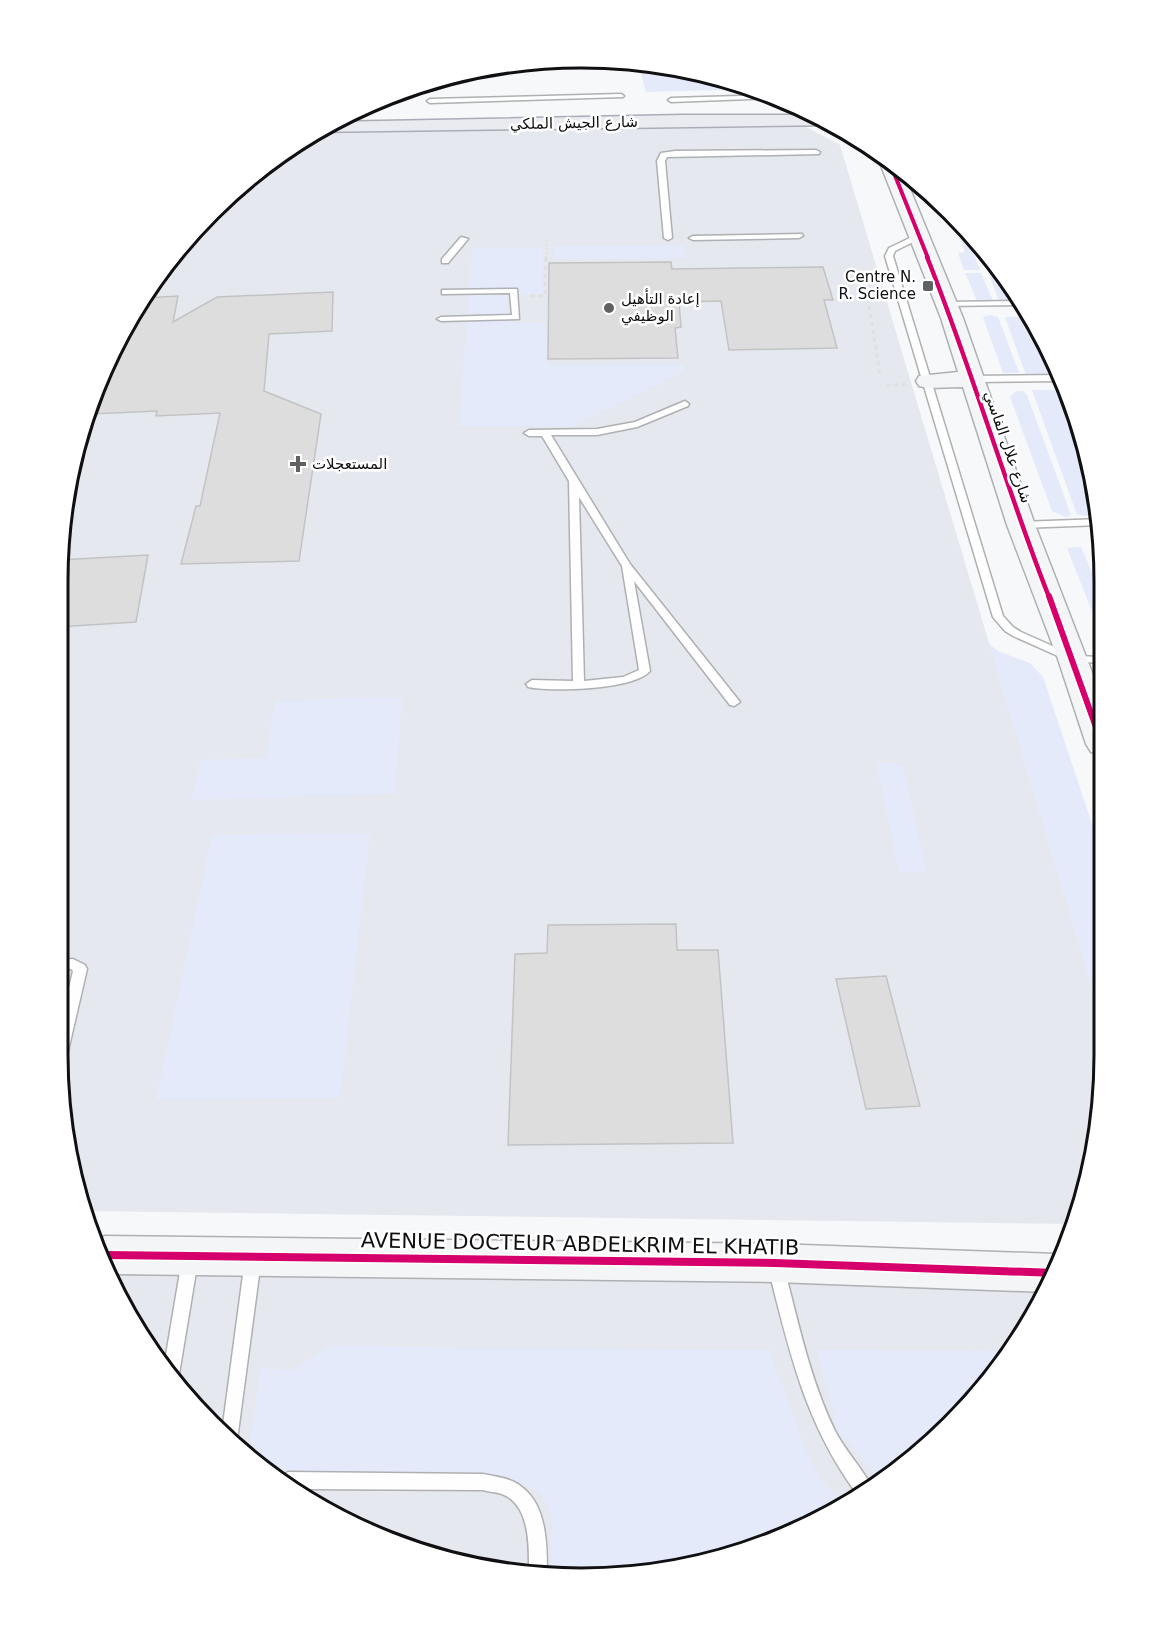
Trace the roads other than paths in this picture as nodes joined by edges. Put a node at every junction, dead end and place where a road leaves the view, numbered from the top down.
1 (621, 96) dead end
2 (430, 100) dead end
3 (671, 100) dead end
4 (766, 102) edge
5 (769, 104) edge
6 (365, 115) edge
7 (810, 121) edge
8 (340, 128) edge
9 (816, 152) dead end
10 (896, 175) edge
11 (920, 235) junction
12 (799, 236) dead end
13 (668, 238) dead end
14 (693, 238) dead end
15 (464, 239) dead end
16 (445, 261) dead end
17 (445, 292) dead end
18 (1013, 303) edge
19 (947, 304) junction
20 (441, 319) dead end
21 (1052, 378) edge
22 (973, 379) junction
23 (927, 381) junction
24 (685, 404) dead end
25 (529, 433) dead end
26 (545, 433) junction
27 (574, 480) junction
28 (1091, 522) edge
29 (1022, 525) junction
30 (626, 565) junction
31 (1073, 659) junction
32 (1094, 660) edge
33 (579, 683) junction
34 (532, 684) dead end
35 (734, 702) dead end
36 (1094, 715) edge
37 (68, 964) edge
38 (68, 1021) edge
39 (109, 1255) edge
40 (191, 1256) junction
41 (254, 1257) junction
42 (775, 1263) junction
43 (1046, 1272) edge
44 (173, 1365) edge
45 (231, 1429) edge
46 (295, 1480) edge
47 (860, 1485) edge
48 (538, 1565) edge

1 - 2 lane
3 - 4 lane
5 - 6 main road, شارع الجيش الملكي
7 - 8 main road, شارع الجيش الملكي
9 - 13 lane
10 - 11 street, شارع علال الفاسي
11 - 19 street, شارع علال الفاسي
11 - 23 lane
12 - 14 lane
15 - 16 lane
17 - 20 lane
18 - 19 lane
19 - 22 street, شارع علال الفاسي
21 - 22 lane
22 - 23 street
22 - 29 street, شارع علال الفاسي
23 - 31 lane
24 - 26 lane
25 - 26 lane
26 - 27 lane
27 - 30 lane
27 - 33 lane
28 - 29 lane
29 - 31 street, شارع علال الفاسي
30 - 33 lane
30 - 35 lane
31 - 32 lane
31 - 36 street, شارع علال الفاسي
33 - 34 lane
37 - 38 lane
39 - 40 street, AVENUE DOCTEUR ABDELKRIM EL KHATIB
40 - 41 street, AVENUE DOCTEUR ABDELKRIM EL KHATIB
40 - 44 lane
41 - 42 street, AVENUE DOCTEUR ABDELKRIM EL KHATIB
41 - 45 lane
42 - 43 street, AVENUE DOCTEUR ABDELKRIM EL KHATIB
42 - 47 lane
46 - 48 lane

